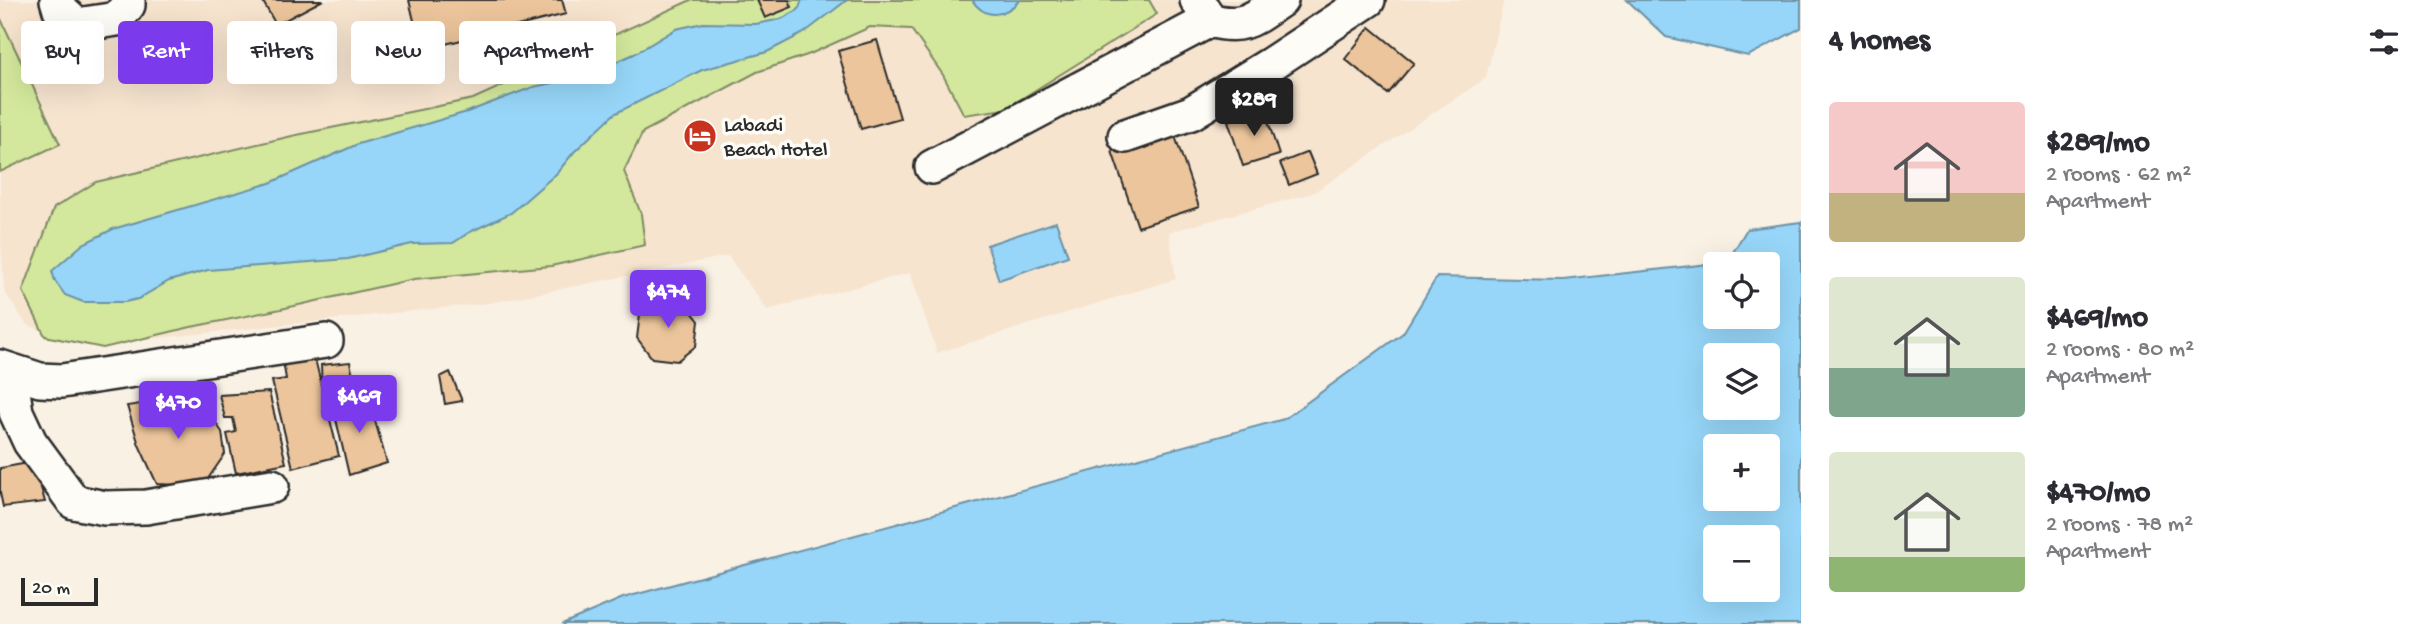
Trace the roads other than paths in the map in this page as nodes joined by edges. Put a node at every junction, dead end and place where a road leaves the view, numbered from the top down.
1 (57, 0) edge
2 (128, 0) edge
3 (1281, 0) edge
4 (1368, 0) edge
5 (1204, 10) edge
6 (1125, 136) dead end
7 (932, 167) dead end
8 (326, 341) dead end
9 (5, 369) edge
10 (272, 486) dead end

1 - 2 lane
3 - 5 lane
4 - 6 lane
5 - 7 lane
8 - 9 lane
9 - 10 lane

